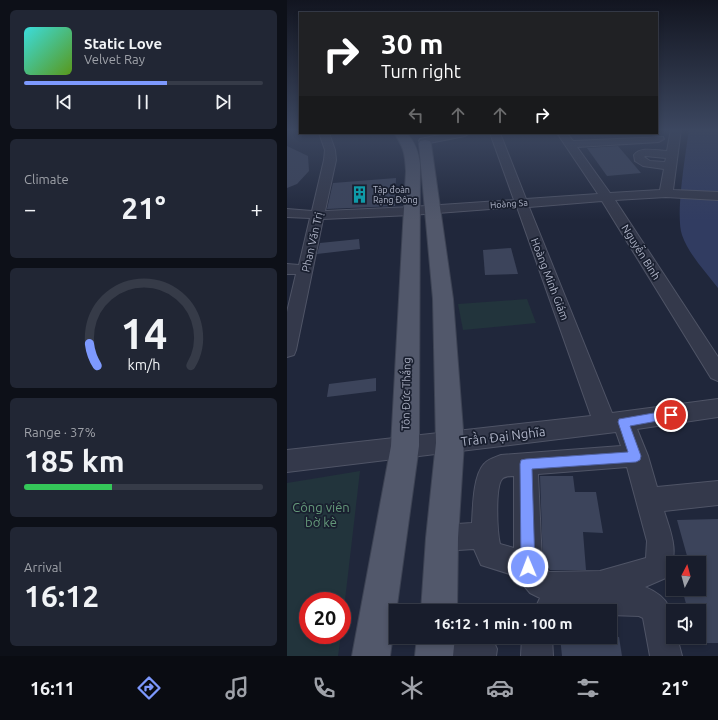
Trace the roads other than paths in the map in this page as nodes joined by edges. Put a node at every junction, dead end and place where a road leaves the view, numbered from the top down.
1 (330, 160) edge
2 (413, 160) edge
3 (421, 160) edge
4 (505, 160) edge
5 (580, 160) edge
6 (671, 160) edge
7 (666, 194) junction
8 (718, 196) edge
9 (606, 197) junction
10 (522, 203) junction
11 (422, 210) junction
12 (287, 213) edge
13 (319, 215) junction
14 (287, 269) edge
15 (306, 270) junction
16 (287, 347) edge
17 (718, 373) edge
18 (718, 408) edge
19 (614, 423) junction
20 (450, 443) junction
21 (405, 446) junction
22 (636, 456) junction
23 (287, 461) edge
24 (526, 464) junction
25 (718, 494) edge
26 (648, 500) junction
27 (484, 535) junction
28 (442, 538) junction
29 (528, 567) junction
30 (439, 604) edge
31 (555, 604) edge
32 (537, 644) edge
33 (435, 647) edge
34 (483, 647) edge
35 (371, 656) edge
36 (537, 656) edge
37 (666, 656) edge

1 - 13 street, Phan Văn Trị
2 - 11 main road, Tôn Đức Thắng
3 - 11 main road, Tôn Đức Thắng
4 - 10 street, Hoàng Minh Giám
5 - 9 street, Nguyễn Bình
6 - 7 street
7 - 8 street, Hoàng Sa
7 - 9 street, Hoàng Sa
9 - 10 street, Hoàng Sa
9 - 17 street, Nguyễn Bình
10 - 11 street, Hoàng Sa
10 - 19 street, Hoàng Minh Giám
11 - 13 street, Hoàng Sa
11 - 20 main road, Tôn Đức Thắng
11 - 21 main road, Tôn Đức Thắng
12 - 13 street, Hoàng Sa
13 - 15 street, Phan Văn Trị
14 - 15 street
15 - 16 street, Phan Văn Trị
18 - 19 street, Trần Đại Nghĩa
19 - 20 street, Trần Đại Nghĩa
19 - 22 street, Hoàng Minh Giám
20 - 21 street, Trần Đại Nghĩa
20 - 28 main road, Tôn Đức Thắng
21 - 23 street, Trần Đại Nghĩa
21 - 35 main road, Tôn Đức Thắng
22 - 24 street
22 - 26 street, Hoàng Minh Giám
24 - 27 street
24 - 29 street
25 - 26 street
26 - 29 street, Hoàng Minh Giám
27 - 28 street
27 - 29 street
28 - 30 main road, Tôn Đức Thắng
31 - 37 street
32 - 36 street
33 - 34 street

